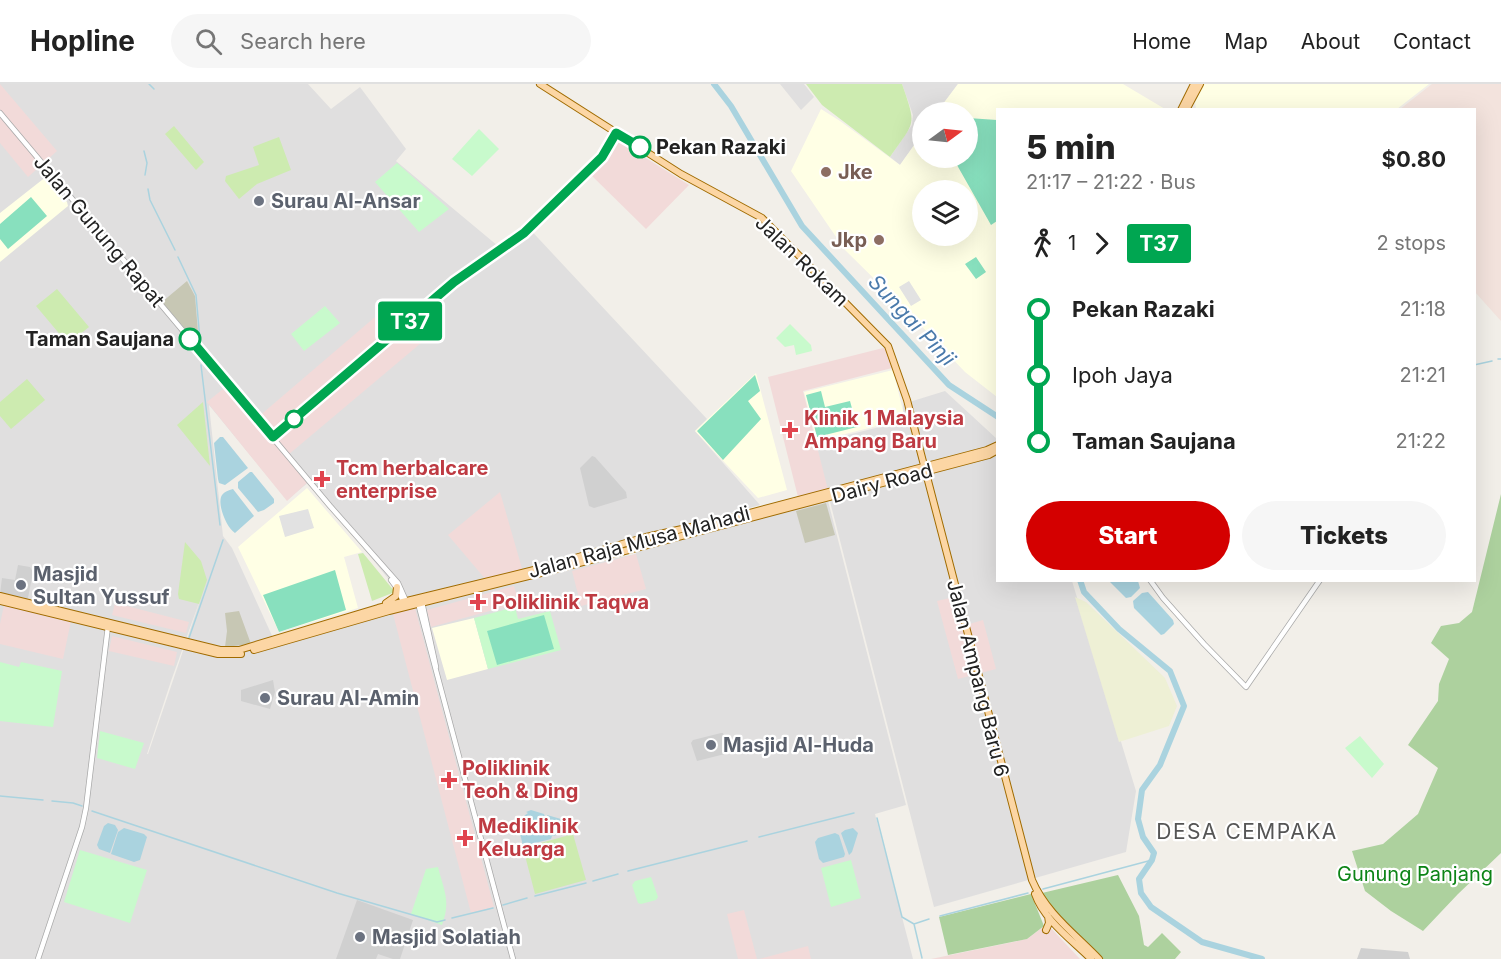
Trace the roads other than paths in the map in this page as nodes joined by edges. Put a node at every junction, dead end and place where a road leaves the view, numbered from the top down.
1 (540, 84) edge
2 (1194, 84) edge
3 (1200, 84) edge
4 (1195, 93) junction
5 (1182, 108) edge
6 (1187, 108) edge
7 (1191, 108) edge
8 (0, 113) edge
9 (875, 333) joint
10 (996, 446) edge
11 (996, 451) edge
12 (925, 469) junction
13 (727, 519) junction
14 (675, 536) junction
15 (633, 542) junction
16 (385, 570) junction
17 (1151, 582) edge
18 (1319, 582) edge
19 (397, 587) junction
20 (0, 596) edge
21 (0, 601) edge
22 (420, 601) junction
23 (404, 603) junction
24 (378, 608) junction
25 (109, 626) junction
26 (1034, 884) junction
27 (1041, 897) junction
28 (1045, 911) junction
29 (1056, 924) junction
30 (1046, 930) dead end
31 (1072, 933) junction
32 (38, 959) edge
33 (513, 959) edge
34 (1091, 959) edge
35 (1099, 959) edge

1 - 9 main road, Jalan Rokam
2 - 5 main road
3 - 4 main road
4 - 6 main road
4 - 7 main road
8 - 16 street, Jalan Gunung Rapat
9 - 12 main road, Jalan Ampang Baru 6
10 - 12 main road, Jalan Raja Musa Mahadi
11 - 12 main road, Dairy Road
12 - 13 main road, Jalan Raja Musa Mahadi
12 - 14 main road, Jalan Raja Musa Mahadi
12 - 26 main road, Jalan Ampang Baru 6
13 - 14 main road
13 - 15 main road, Jalan Raja Musa Mahadi
14 - 15 main road
14 - 22 main road, Jalan Raja Musa Mahadi
15 - 22 main road, Jalan Raja Musa Mahadi
16 - 19 street, Jalan Gunung Rapat
16 - 23 street, Jalan Gunung Rapat
17 - 18 street
19 - 23 street, Jalan Gunung Rapat
19 - 24 main road
20 - 25 main road, Jalan Raja Musa Mahadi
21 - 25 main road, Jalan Raja Musa Mahadi
22 - 23 main road, Jalan Raja Musa Mahadi
22 - 33 street
23 - 24 main road, Jalan Raja Musa Mahadi
23 - 25 main road, Jalan Raja Musa Mahadi
24 - 25 main road, Jalan Raja Musa Mahadi
25 - 32 street
26 - 27 main road, Jalan Ampang Baru 6
26 - 28 main road, Jalan Ampang Baru 6
27 - 29 main road
27 - 31 main road, Jalan Ampang Baru 6
28 - 29 main road, Jalan Ampang Baru 6
28 - 30 main road
29 - 31 main road
29 - 34 main road
31 - 35 main road

